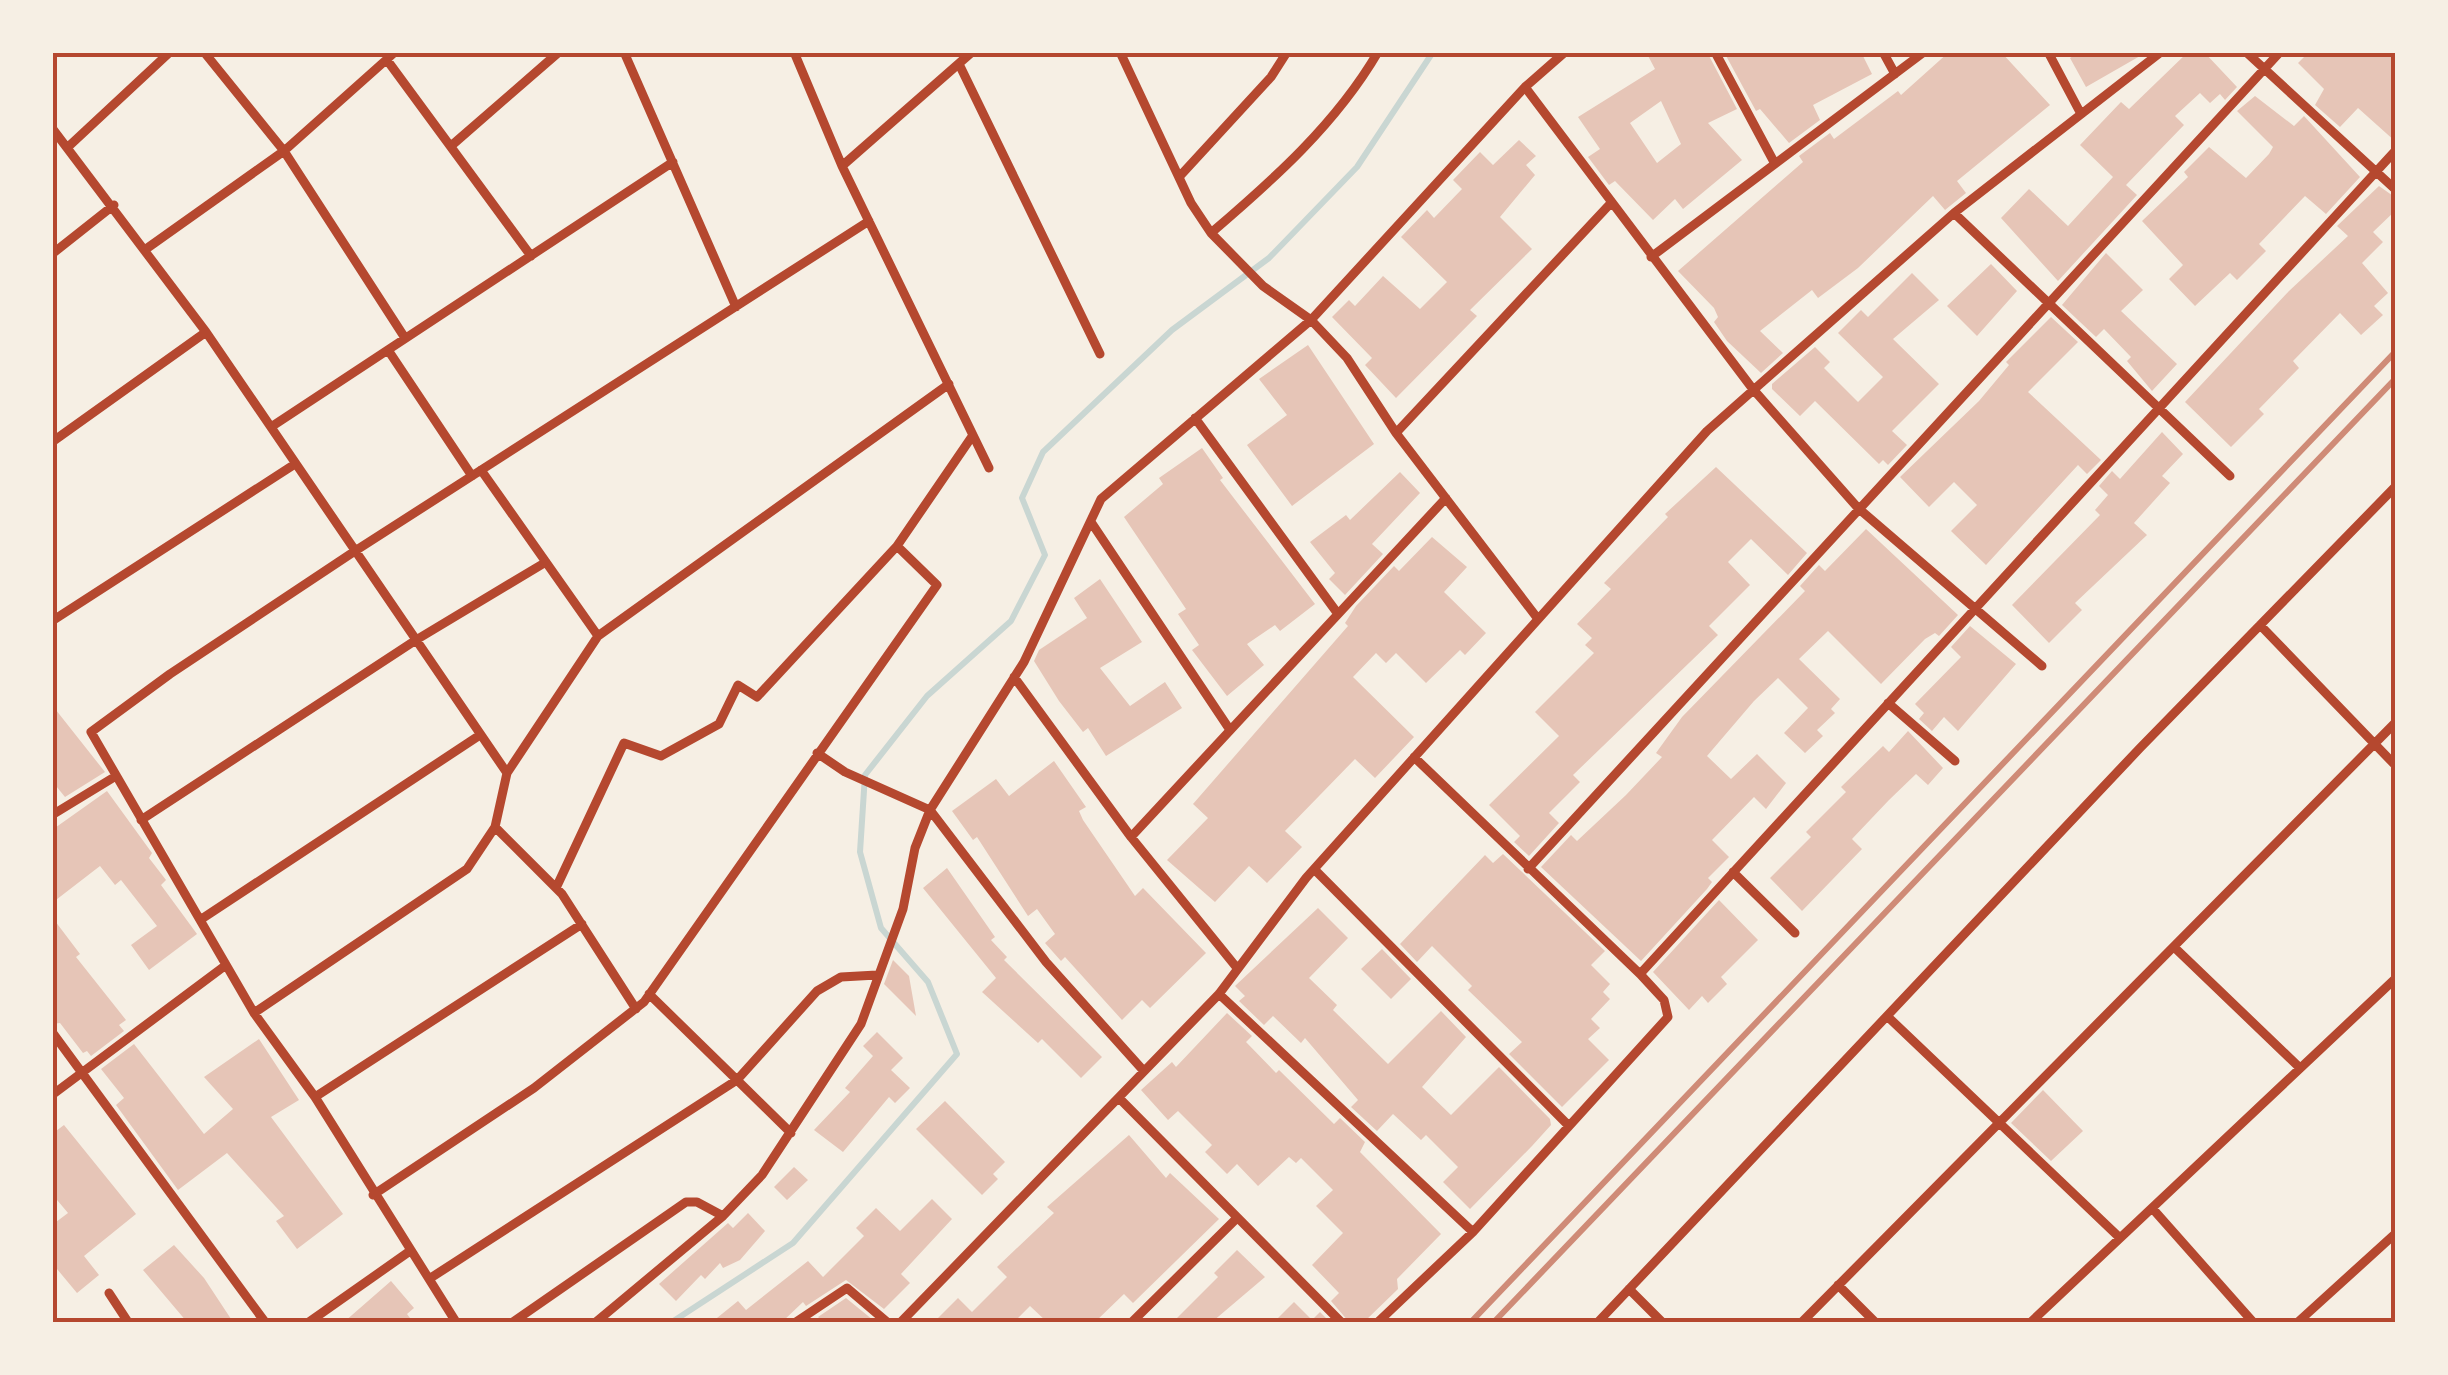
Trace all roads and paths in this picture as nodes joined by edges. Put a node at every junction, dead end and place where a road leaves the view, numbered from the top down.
1 (170, 52) edge
2 (204, 52) edge
3 (559, 52) edge
4 (624, 52) edge
5 (794, 52) edge
6 (972, 52) edge
7 (1120, 52) edge
8 (1378, 52) edge
9 (1565, 52) edge
10 (1714, 52) edge
11 (1883, 52) edge
12 (1924, 52) edge
13 (2048, 52) edge
14 (2161, 52) edge
15 (2246, 52) edge
16 (2280, 52) edge
17 (1285, 54) edge
18 (390, 56) edge
19 (958, 64) junction
20 (2263, 68) junction
21 (1895, 74) junction
22 (1525, 87) junction
23 (2081, 114) junction
24 (52, 128) edge
25 (450, 146) junction
26 (68, 147) junction
27 (2396, 150) edge
28 (284, 151) junction
29 (673, 162) junction
30 (1774, 162) junction
31 (842, 166) junction
32 (2375, 171) junction
33 (1180, 176) junction
34 (2396, 190) edge
35 (1610, 204) junction
36 (114, 205) junction
37 (1954, 212) junction
38 (869, 221) junction
39 (1211, 233) junction
40 (146, 249) junction
41 (52, 254) edge
42 (531, 256) junction
43 (1651, 257) junction
44 (2046, 304) junction
45 (736, 307) junction
46 (1311, 320) junction
47 (206, 332) junction
48 (406, 338) junction
49 (388, 350) junction
50 (1100, 354) dead end
51 (949, 384) junction
52 (1752, 388) junction
53 (2157, 410) junction
54 (1195, 418) junction
55 (270, 427) junction
56 (1396, 433) junction
57 (973, 435) junction
58 (52, 442) edge
59 (296, 464) junction
60 (989, 468) dead end
61 (477, 473) junction
62 (2230, 476) dead end
63 (2396, 486) edge
64 (1446, 498) junction
65 (1858, 508) junction
66 (1091, 522) junction
67 (898, 546) junction
68 (356, 551) junction
69 (546, 562) junction
70 (1974, 610) junction
71 (1338, 614) junction
72 (1538, 620) junction
73 (52, 621) edge
74 (2260, 625) junction
75 (598, 636) junction
76 (416, 640) junction
77 (2042, 666) dead end
78 (1014, 677) junction
79 (1888, 703) junction
80 (2396, 722) edge
81 (1230, 730) junction
82 (480, 735) junction
83 (2373, 744) junction
84 (817, 752) junction
85 (1414, 757) junction
86 (1956, 762) dead end
87 (2396, 766) edge
88 (506, 773) junction
89 (116, 776) junction
90 (54, 809) edge
91 (930, 810) junction
92 (142, 820) junction
93 (495, 827) junction
94 (1130, 837) junction
95 (1528, 869) junction
96 (1316, 871) junction
97 (1733, 872) junction
98 (556, 888) junction
99 (200, 920) junction
100 (582, 924) junction
101 (1795, 933) dead end
102 (2174, 947) junction
103 (226, 965) junction
104 (1237, 968) junction
105 (876, 974) junction
106 (1640, 974) junction
107 (2396, 978) edge
108 (649, 994) junction
109 (1218, 994) junction
110 (636, 1009) junction
111 (254, 1013) junction
112 (1887, 1016) junction
113 (52, 1032) edge
114 (2300, 1068) junction
115 (1142, 1069) junction
116 (84, 1074) junction
117 (737, 1080) junction
118 (52, 1095) edge
119 (315, 1097) junction
120 (1119, 1098) junction
121 (1998, 1124) junction
122 (1569, 1126) junction
123 (792, 1133) junction
124 (372, 1195) junction
125 (2152, 1208) junction
126 (724, 1216) junction
127 (1236, 1219) junction
128 (1472, 1232) junction
129 (2396, 1233) edge
130 (2120, 1238) junction
131 (410, 1251) junction
132 (430, 1279) junction
133 (1838, 1286) junction
134 (1629, 1289) junction
135 (109, 1293) dead end
136 (128, 1322) edge
137 (265, 1322) edge
138 (309, 1322) edge
139 (456, 1322) edge
140 (513, 1322) edge
141 (596, 1322) edge
142 (796, 1322) edge
143 (887, 1322) edge
144 (901, 1322) edge
145 (1132, 1322) edge
146 (1341, 1322) edge
147 (1378, 1322) edge
148 (1598, 1322) edge
149 (1662, 1322) edge
150 (1802, 1322) edge
151 (1876, 1322) edge
152 (2031, 1322) edge
153 (2253, 1322) edge
154 (2298, 1322) edge

1 - 26 street
2 - 28 street
3 - 25 street
4 - 29 street
5 - 31 street
6 - 19 street
7 - 33 street
8 - 39 street
9 - 22 street
10 - 30 street
11 - 21 street
12 - 21 street
13 - 23 street
14 - 23 street
15 - 20 street
16 - 20 street
17 - 33 street
18 - 25 street
18 - 28 street
19 - 31 street
19 - 50 street
20 - 32 street
20 - 44 street
21 - 30 street
22 - 35 street
22 - 46 street
23 - 37 street
24 - 26 street
25 - 42 street
26 - 36 street
27 - 32 street
28 - 40 street
28 - 48 street
29 - 42 street
29 - 45 street
30 - 43 street
31 - 38 street
32 - 34 street
32 - 53 street
33 - 39 street
35 - 43 street
35 - 56 street
36 - 40 street
36 - 41 street
37 - 44 street
37 - 52 street
38 - 45 street
38 - 51 street
39 - 46 street
40 - 47 street
42 - 48 street
43 - 52 street
44 - 53 street
44 - 65 street
45 - 61 street
46 - 54 street
46 - 56 street
47 - 55 street
47 - 58 street
48 - 49 street
49 - 55 street
49 - 61 street
51 - 57 street
51 - 75 street
52 - 65 street
52 - 72 street
53 - 62 street
53 - 70 street
54 - 66 street
54 - 71 street
55 - 59 street
56 - 64 street
57 - 60 street
57 - 67 street
59 - 68 street
59 - 73 street
61 - 68 street
61 - 69 street
63 - 74 street
64 - 71 street
64 - 72 street
65 - 70 street
65 - 95 street
66 - 78 street
66 - 81 street
67 - 84 street
67 - 98 street
68 - 76 street
68 - 89 street
69 - 75 street
69 - 76 street
70 - 77 street
70 - 79 street
71 - 81 street
72 - 85 street
74 - 83 street
74 - 112 street
75 - 88 street
76 - 82 street
76 - 92 street
78 - 91 street
78 - 94 street
79 - 86 street
79 - 97 street
80 - 83 street
81 - 94 street
82 - 88 street
82 - 99 street
83 - 87 street
83 - 102 street
84 - 91 street
84 - 108 street
85 - 95 street
85 - 96 street
88 - 93 street
89 - 90 street
89 - 92 street
91 - 105 street
91 - 115 street
92 - 99 street
93 - 98 street
93 - 111 street
94 - 104 street
95 - 106 street
96 - 104 street
96 - 122 street
97 - 101 street
97 - 106 street
98 - 100 street
99 - 103 street
100 - 110 street
100 - 119 street
102 - 114 street
102 - 121 street
103 - 111 street
103 - 116 street
104 - 109 street
105 - 117 street
105 - 123 street
106 - 122 street
107 - 114 street
108 - 110 street
108 - 117 street
109 - 115 street
109 - 128 street
110 - 124 street
111 - 119 street
112 - 121 street
112 - 134 street
113 - 116 street
114 - 125 street
115 - 120 street
116 - 118 street
116 - 137 street
117 - 123 street
117 - 132 street
119 - 124 street
120 - 127 street
120 - 144 street
121 - 130 street
121 - 133 street
122 - 128 street
123 - 126 street
124 - 131 street
125 - 130 street
125 - 153 street
126 - 140 street
126 - 141 street
127 - 145 street
127 - 146 street
128 - 147 street
129 - 154 street
130 - 152 street
131 - 132 street
131 - 138 street
132 - 139 street
133 - 150 street
133 - 151 street
134 - 148 street
134 - 149 street
135 - 136 street
142 - 143 street

